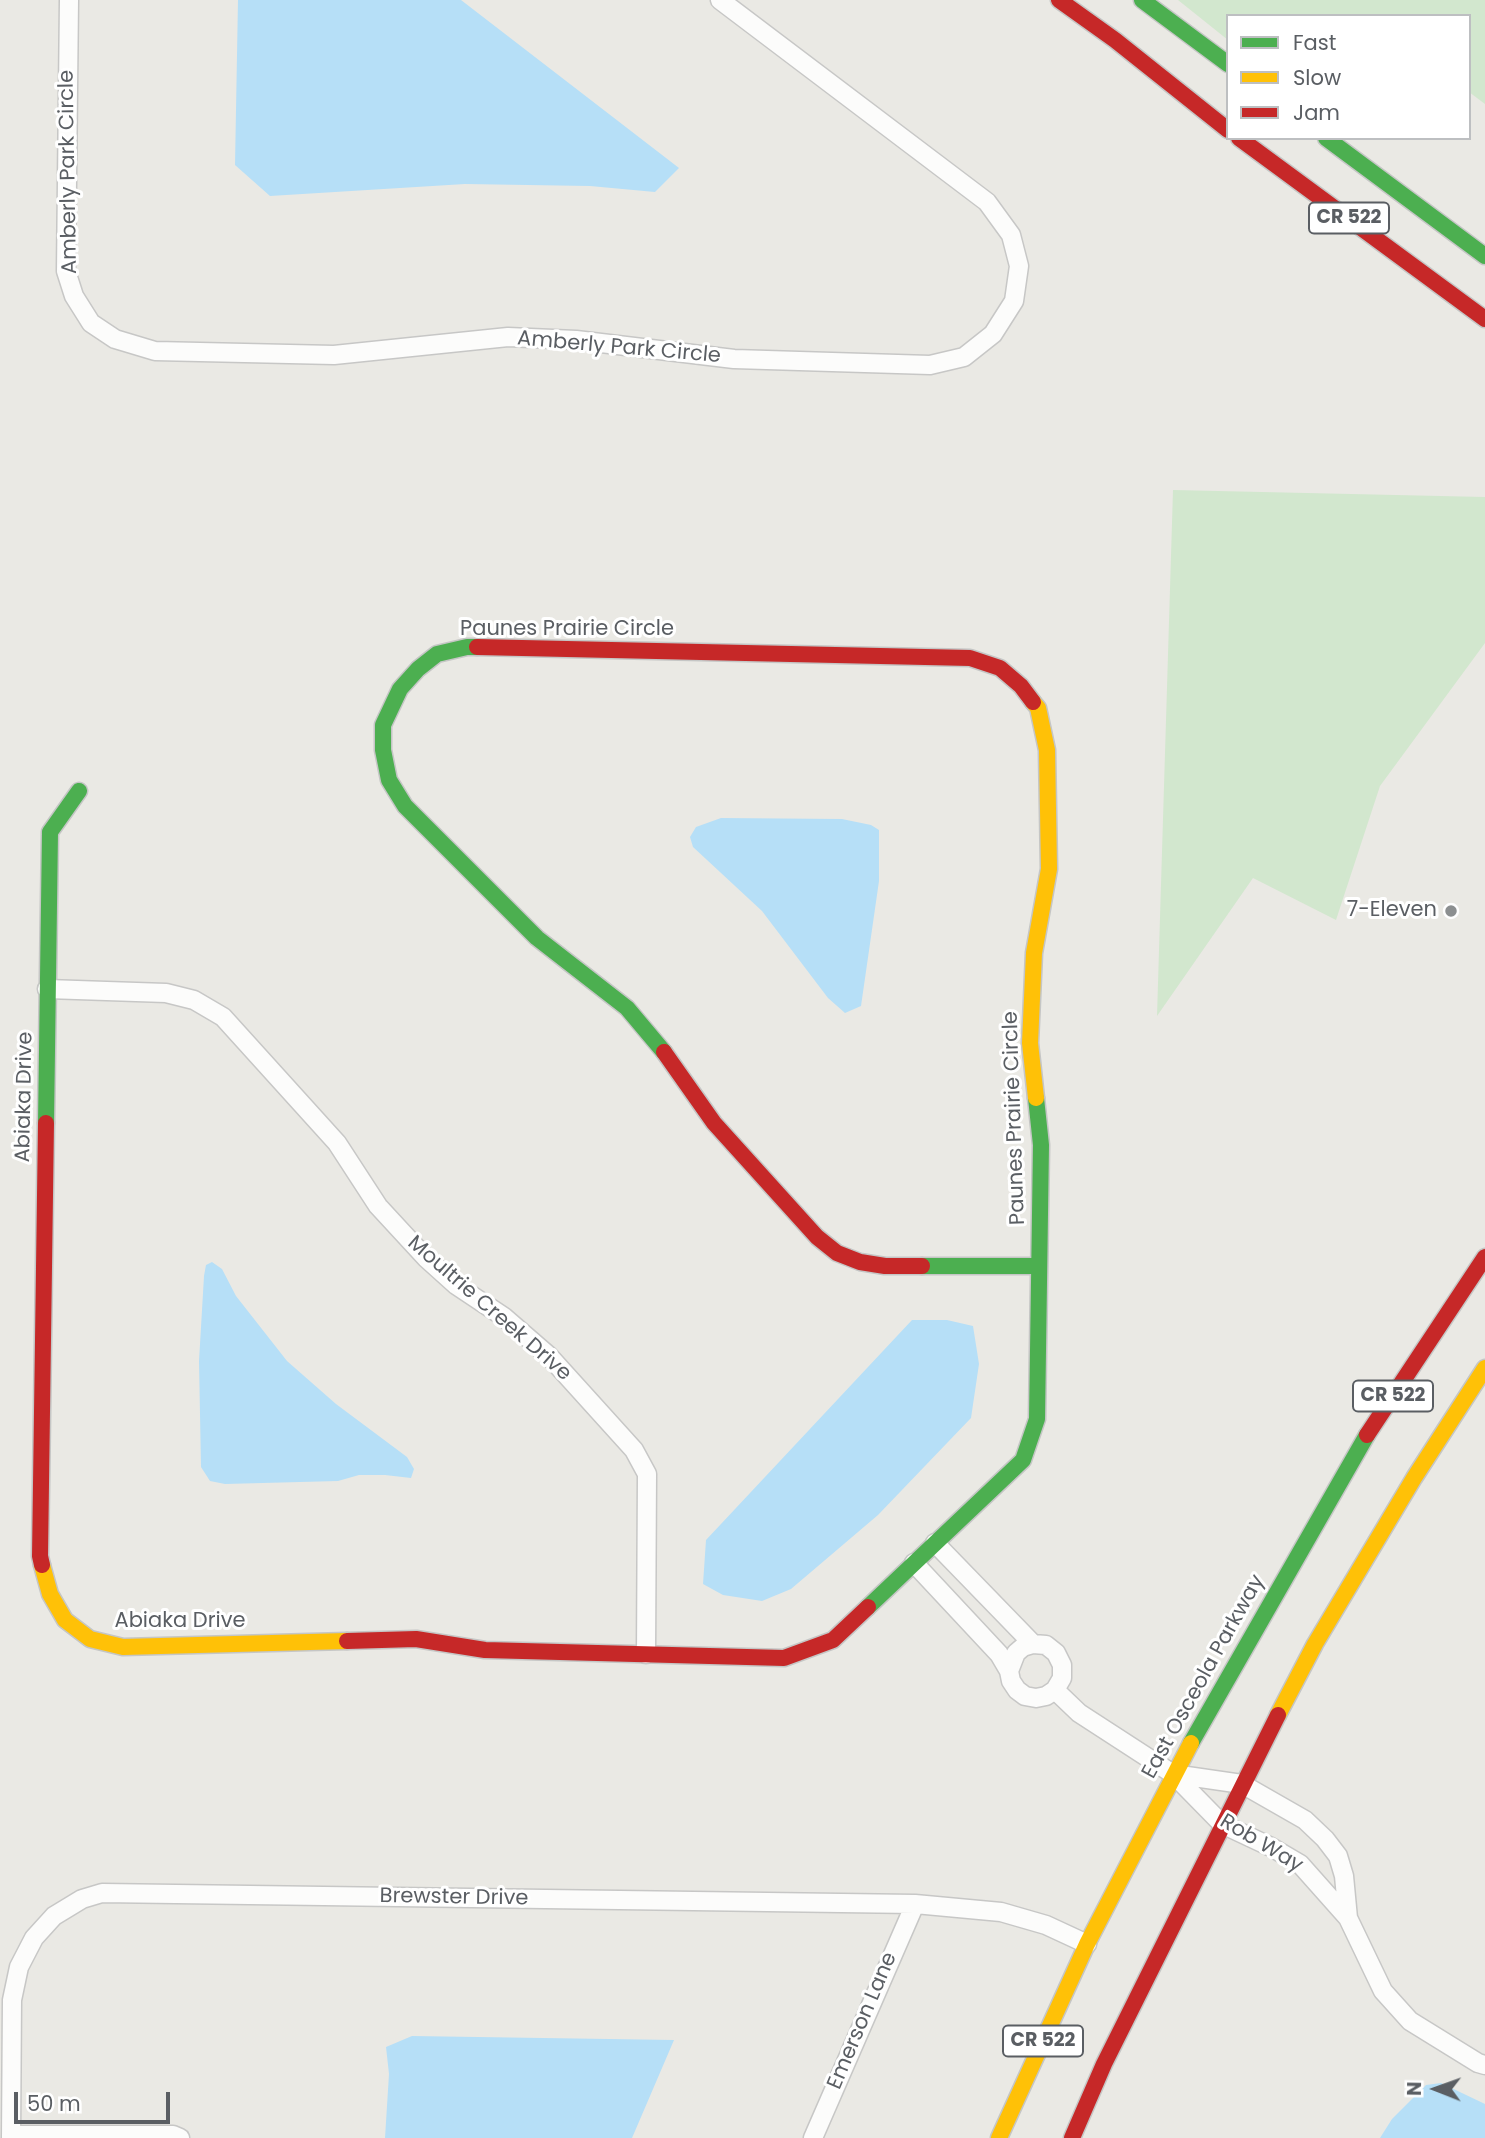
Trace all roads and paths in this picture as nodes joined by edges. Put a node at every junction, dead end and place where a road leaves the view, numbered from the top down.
1 (69, 0) edge
2 (720, 0) edge
3 (1059, 0) edge
4 (1142, 0) edge
5 (1115, 40) junction
6 (1226, 63) edge
7 (1226, 114) edge
8 (1226, 128) edge
9 (1242, 140) edge
10 (1329, 140) edge
11 (1485, 256) edge
12 (1485, 319) edge
13 (79, 791) dead end
14 (47, 989) junction
15 (1485, 1257) edge
16 (1039, 1266) junction
17 (1485, 1368) edge
18 (935, 1543) junction
19 (914, 1563) junction
20 (1033, 1644) junction
21 (646, 1654) junction
22 (1009, 1671) junction
23 (1055, 1690) junction
24 (1173, 1774) junction
25 (1242, 1784) junction
26 (1222, 1824) junction
27 (915, 1904) junction
28 (1348, 1918) junction
29 (1087, 1944) junction
30 (1485, 2065) edge
31 (11, 2136) edge
32 (180, 2138) edge
33 (814, 2138) edge
34 (999, 2138) edge
35 (1072, 2138) edge

1 - 2 street, Amberly Park Circle
3 - 5 street
4 - 6 street
5 - 7 street
5 - 8 street
9 - 12 street, CR 522
10 - 11 street, CR 522
13 - 14 street, Abiaka Drive
14 - 21 street, Moultrie Creek Drive
14 - 21 street, Abiaka Drive
15 - 24 street, East Osceola Parkway / CR 522
16 - 16 street, Paunes Prairie Circle
16 - 18 street, Paunes Prairie Circle
17 - 25 street, CR 522
18 - 19 street, Abiaka Drive
18 - 20 street
19 - 21 street, Abiaka Drive
19 - 22 street
20 - 22 street
20 - 23 street
22 - 23 street
23 - 24 street
24 - 25 street, Rob Way
24 - 26 street, Rob Way
24 - 29 street, East Osceola Parkway / CR 522
25 - 26 street, CR 522
25 - 28 street, Rob Way
26 - 28 street, Rob Way
26 - 35 street, CR 522
27 - 29 street, Brewster Drive
27 - 31 street, Brewster Drive
27 - 33 street, Emerson Lane
28 - 30 street, Rob Way
29 - 34 street, East Osceola Parkway / CR 522
31 - 32 street

